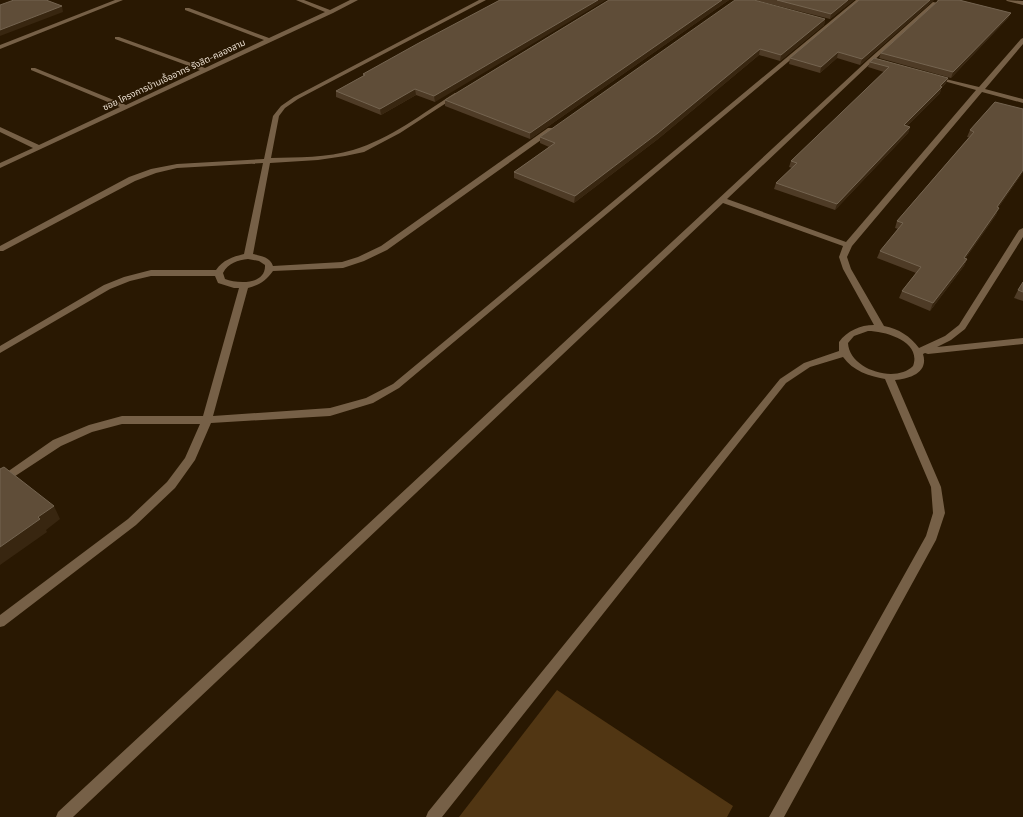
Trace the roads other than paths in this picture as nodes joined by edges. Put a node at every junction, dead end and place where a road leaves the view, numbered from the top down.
1 (120, 0) edge
2 (299, 0) edge
3 (355, 0) edge
4 (483, 0) edge
5 (859, 0) edge
6 (1010, 0) edge
7 (935, 3) edge
8 (1023, 3) edge
9 (187, 9) dead end
10 (331, 12) junction
11 (117, 38) dead end
12 (269, 40) junction
13 (1023, 40) edge
14 (0, 47) edge
15 (33, 69) dead end
16 (206, 70) junction
17 (930, 76) edge
18 (981, 90) junction
19 (462, 91) edge
20 (1023, 101) edge
21 (126, 107) junction
22 (560, 124) edge
23 (0, 129) edge
24 (40, 148) junction
25 (267, 161) junction
26 (0, 166) edge
27 (721, 200) junction
28 (1023, 230) edge
29 (848, 245) junction
30 (0, 249) edge
31 (248, 256) junction
32 (270, 269) junction
33 (219, 273) junction
34 (244, 286) junction
35 (880, 328) junction
36 (1023, 341) edge
37 (0, 350) edge
38 (919, 352) junction
39 (844, 353) junction
40 (889, 378) junction
41 (207, 420) junction
42 (0, 482) edge
43 (0, 622) edge
44 (63, 817) edge
45 (433, 817) edge
46 (776, 817) edge

1 - 14 street
2 - 10 street
3 - 10 street, ซอย โครงการบ้านเอื้ออาทร รังสิต-คลองสาม
4 - 25 street
5 - 41 street
6 - 8 street
7 - 27 street
9 - 12 street
10 - 12 street, ซอย โครงการบ้านเอื้ออาทร รังสิต-คลองสาม
11 - 16 street
12 - 16 street, ซอย โครงการบ้านเอื้ออาทร รังสิต-คลองสาม
13 - 18 street
15 - 21 street
16 - 21 street, ซอย โครงการบ้านเอื้ออาทร รังสิต-คลองสาม
17 - 18 street
18 - 20 street
18 - 29 street
19 - 25 street
21 - 24 street, ซอย โครงการบ้านเอื้ออาทร รังสิต-คลองสาม
22 - 32 street
23 - 24 street
24 - 26 street, ซอย โครงการบ้านเอื้ออาทร รังสิต-คลองสาม
25 - 30 street
25 - 31 street
27 - 29 street
27 - 44 street
28 - 38 street
29 - 35 street
31 - 32 street
31 - 33 street
32 - 34 street
33 - 34 street
33 - 37 street
34 - 41 street
35 - 38 street
35 - 39 street
36 - 38 street
38 - 40 street
39 - 40 street
39 - 45 street
40 - 46 street
41 - 42 street
41 - 43 street

